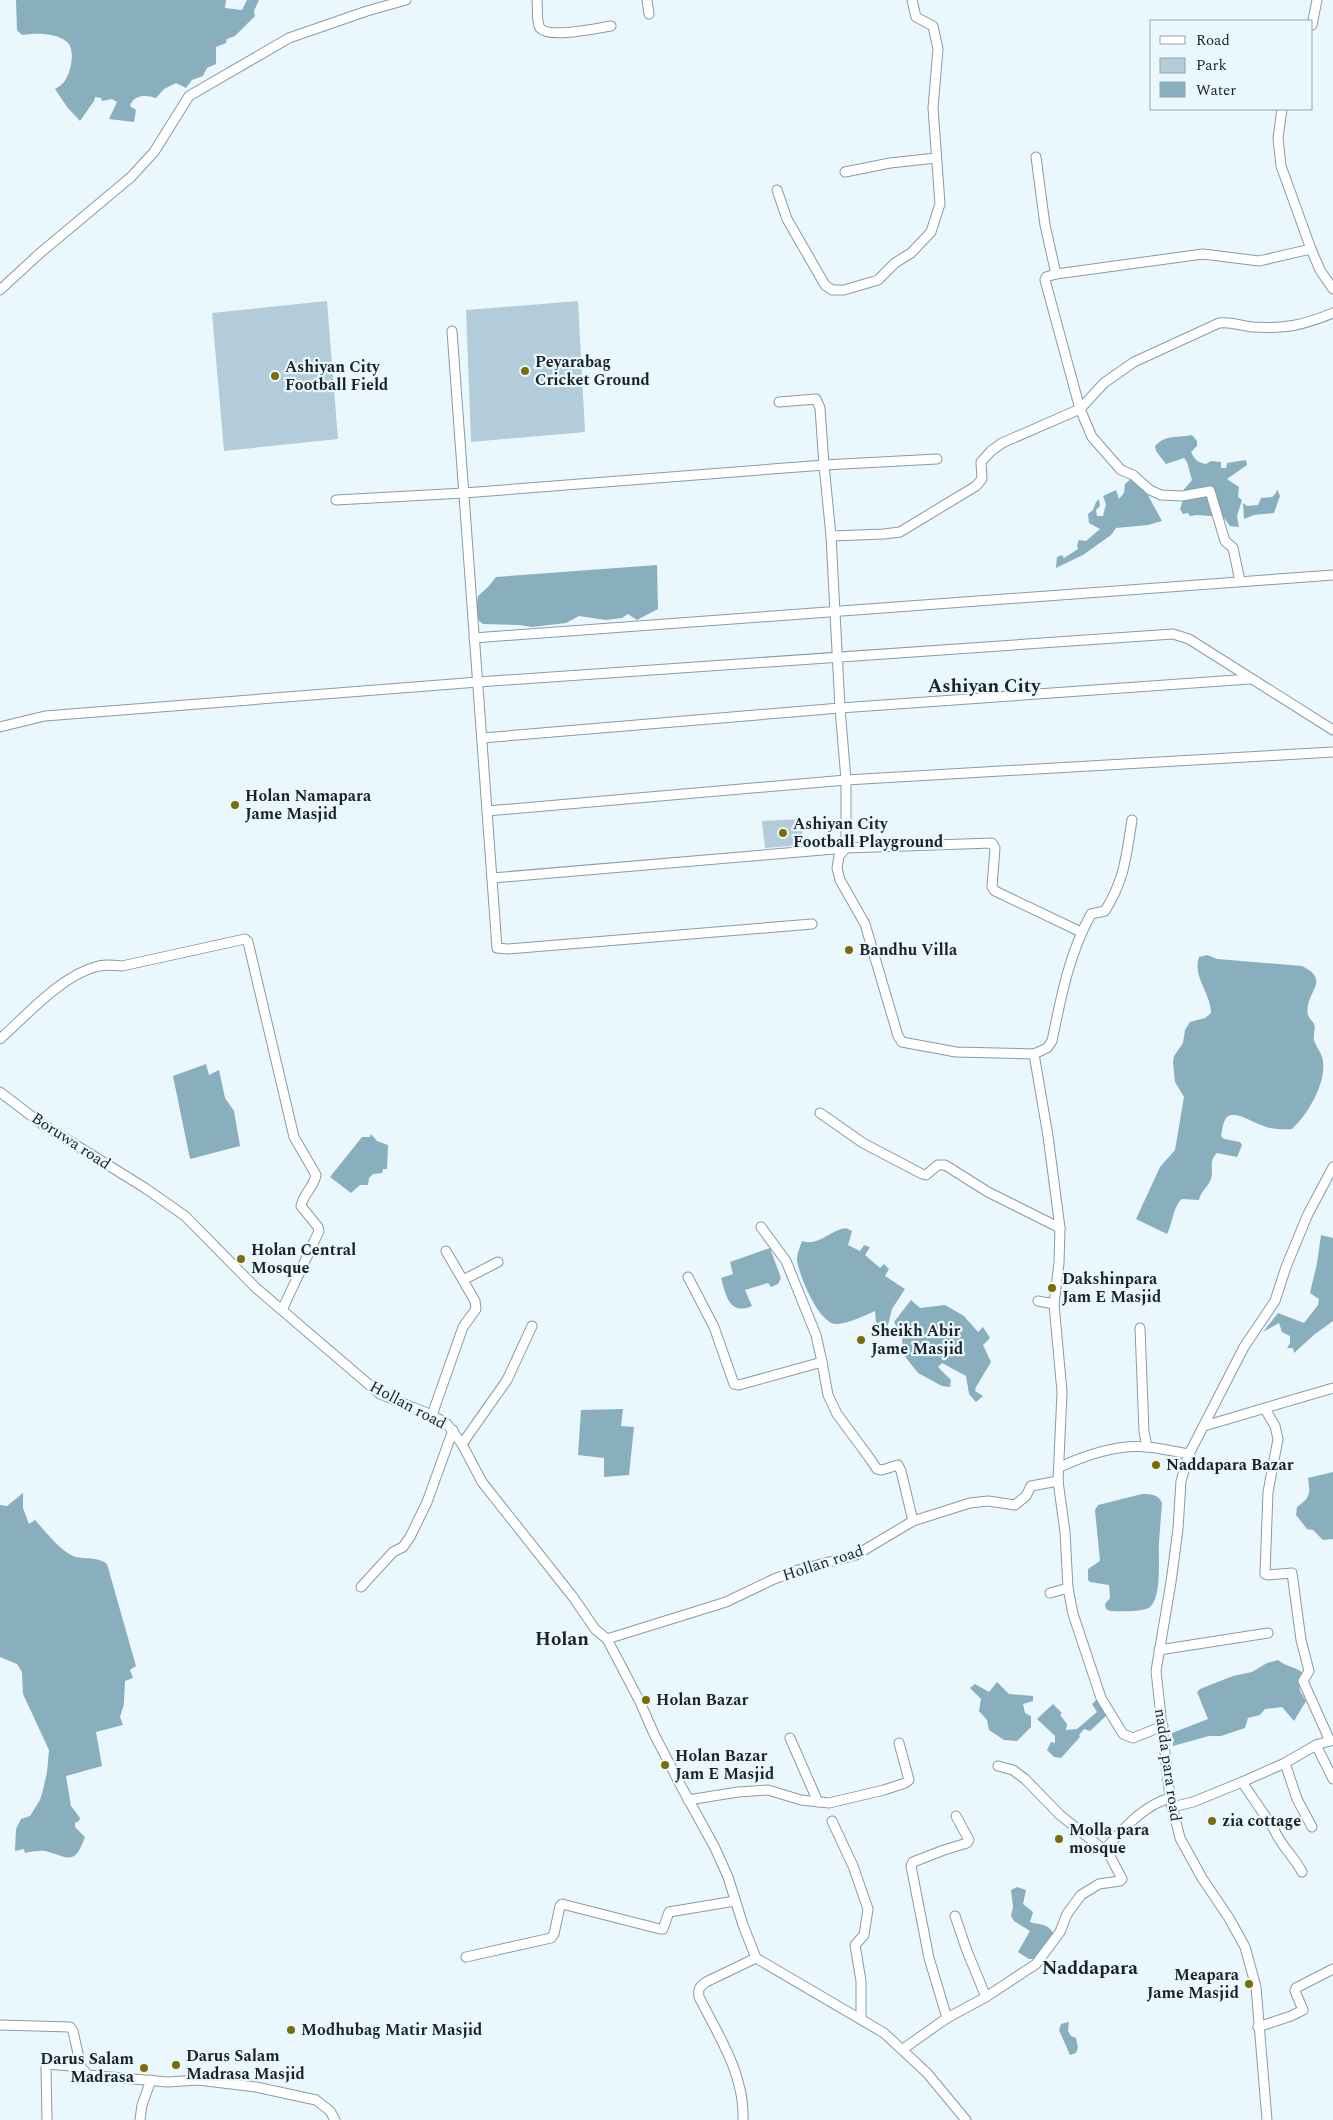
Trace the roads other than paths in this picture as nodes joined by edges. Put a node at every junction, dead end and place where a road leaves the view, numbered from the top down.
1 (406, 0) edge
2 (537, 0) edge
3 (647, 0) edge
4 (912, 0) edge
5 (1318, 0) edge
6 (649, 14) dead end
7 (1313, 21) edge
8 (611, 26) dead end
9 (1282, 110) edge
10 (1036, 156) dead end
11 (936, 158) junction
12 (845, 172) dead end
13 (777, 190) dead end
14 (1311, 249) junction
15 (1056, 274) junction
16 (1333, 289) edge
17 (0, 290) edge
18 (1333, 313) edge
19 (452, 331) dead end
20 (779, 402) dead end
21 (1080, 409) junction
22 (937, 459) dead end
23 (824, 465) junction
24 (464, 493) junction
25 (336, 500) dead end
26 (831, 536) junction
27 (1333, 575) edge
28 (1240, 581) junction
29 (834, 611) junction
30 (474, 638) junction
31 (837, 657) junction
32 (1250, 679) junction
33 (478, 682) junction
34 (840, 708) junction
35 (0, 727) edge
36 (1333, 730) edge
37 (482, 738) junction
38 (1333, 752) edge
39 (846, 780) junction
40 (487, 811) junction
41 (1132, 820) dead end
42 (846, 848) junction
43 (492, 878) junction
44 (812, 924) dead end
45 (1081, 932) junction
46 (0, 1039) edge
47 (1034, 1054) junction
48 (0, 1092) edge
49 (820, 1113) dead end
50 (1333, 1167) edge
51 (145, 1188) joint
52 (761, 1227) dead end
53 (1060, 1228) junction
54 (446, 1251) dead end
55 (498, 1262) dead end
56 (688, 1277) dead end
57 (463, 1280) junction
58 (1038, 1301) dead end
59 (1054, 1304) junction
60 (282, 1310) junction
61 (532, 1326) dead end
62 (1140, 1328) dead end
63 (822, 1362) junction
64 (1333, 1388) edge
65 (1266, 1409) junction
66 (432, 1414) junction
67 (1204, 1426) junction
68 (453, 1430) junction
69 (462, 1444) junction
70 (1147, 1447) junction
71 (1189, 1454) junction
72 (1060, 1467) junction
73 (1058, 1481) junction
74 (914, 1521) junction
75 (361, 1587) dead end
76 (1068, 1588) junction
77 (1050, 1594) dead end
78 (1268, 1633) dead end
79 (607, 1639) junction
80 (1159, 1650) junction
81 (1163, 1726) junction
82 (790, 1738) dead end
83 (1331, 1741) edge
84 (900, 1743) dead end
85 (1316, 1745) junction
86 (1285, 1763) junction
87 (998, 1766) dead end
88 (1333, 1779) edge
89 (1242, 1782) junction
90 (688, 1800) junction
91 (818, 1802) junction
92 (1171, 1802) junction
93 (956, 1816) dead end
94 (832, 1822) dead end
95 (1312, 1827) dead end
96 (1104, 1850) junction
97 (1302, 1872) dead end
98 (735, 1901) junction
99 (955, 1916) dead end
100 (466, 1957) dead end
101 (756, 1958) junction
102 (1333, 1969) edge
103 (986, 1997) junction
104 (947, 2018) junction
105 (861, 2019) junction
106 (0, 2025) edge
107 (1258, 2027) junction
108 (903, 2049) junction
109 (80, 2067) junction
110 (151, 2080) junction
111 (955, 2108) junction
112 (47, 2120) edge
113 (140, 2120) edge
114 (335, 2120) edge
115 (743, 2120) edge
116 (957, 2120) edge
117 (966, 2120) edge
118 (1267, 2120) edge

1 - 17 street
2 - 8 street
3 - 6 street
4 - 11 street
5 - 7 street
9 - 14 street
10 - 15 street
11 - 12 street
11 - 13 street
14 - 15 street
14 - 16 street
15 - 21 street
18 - 21 street
19 - 24 street
20 - 23 street
21 - 26 street
21 - 28 street
22 - 23 street
23 - 24 street
23 - 26 street
24 - 25 street
24 - 30 street
26 - 29 street
27 - 28 street
28 - 29 street
29 - 30 street
29 - 31 street
30 - 33 street
31 - 32 street
31 - 33 street
31 - 34 street
32 - 34 street
32 - 36 street
33 - 35 street
33 - 37 street
34 - 37 street
34 - 39 street
37 - 40 street
38 - 39 street
39 - 40 street
39 - 42 street
40 - 43 street
41 - 45 street
42 - 43 street
42 - 45 street
42 - 47 street
43 - 44 street
45 - 47 street
46 - 60 street
47 - 53 street
48 - 51 street, Boruwa road
49 - 53 street
50 - 67 street, nadda para road
51 - 60 street, Hollan road
52 - 63 street
53 - 59 street
54 - 57 street
55 - 57 street
56 - 63 street
57 - 66 street
58 - 59 street
59 - 72 street
60 - 66 street, Hollan road
61 - 69 street
62 - 70 street
63 - 74 street
64 - 65 street
65 - 67 street
65 - 83 street
66 - 68 street, Hollan road
67 - 71 street, nadda para road
68 - 69 street, Hollan road
68 - 75 street
69 - 79 street, Hollan road
70 - 71 street
70 - 72 street
71 - 80 street, nadda para road
72 - 73 street
73 - 74 street, Hollan road
73 - 76 street
74 - 79 street, Hollan road
76 - 77 street
76 - 81 street
78 - 80 street
79 - 90 street, Hollan road
80 - 81 street, nadda para road
81 - 92 street, nadda para road
82 - 91 street
83 - 85 street
84 - 91 street
85 - 86 street
85 - 88 street
86 - 89 street
86 - 95 street
87 - 96 street
89 - 92 street
89 - 97 street
90 - 91 street
90 - 98 street, Hollan road
92 - 96 street
92 - 107 street, nadda para road
93 - 104 street
94 - 105 street
96 - 103 street
98 - 100 street
98 - 101 street, Hollan road
99 - 103 street
101 - 105 street
101 - 115 street
102 - 107 street
103 - 104 street
104 - 108 street
105 - 108 street
106 - 109 street
107 - 118 street, nadda para road
108 - 111 street
109 - 110 street
109 - 112 street
110 - 113 street
110 - 114 street
111 - 116 street
111 - 117 street

